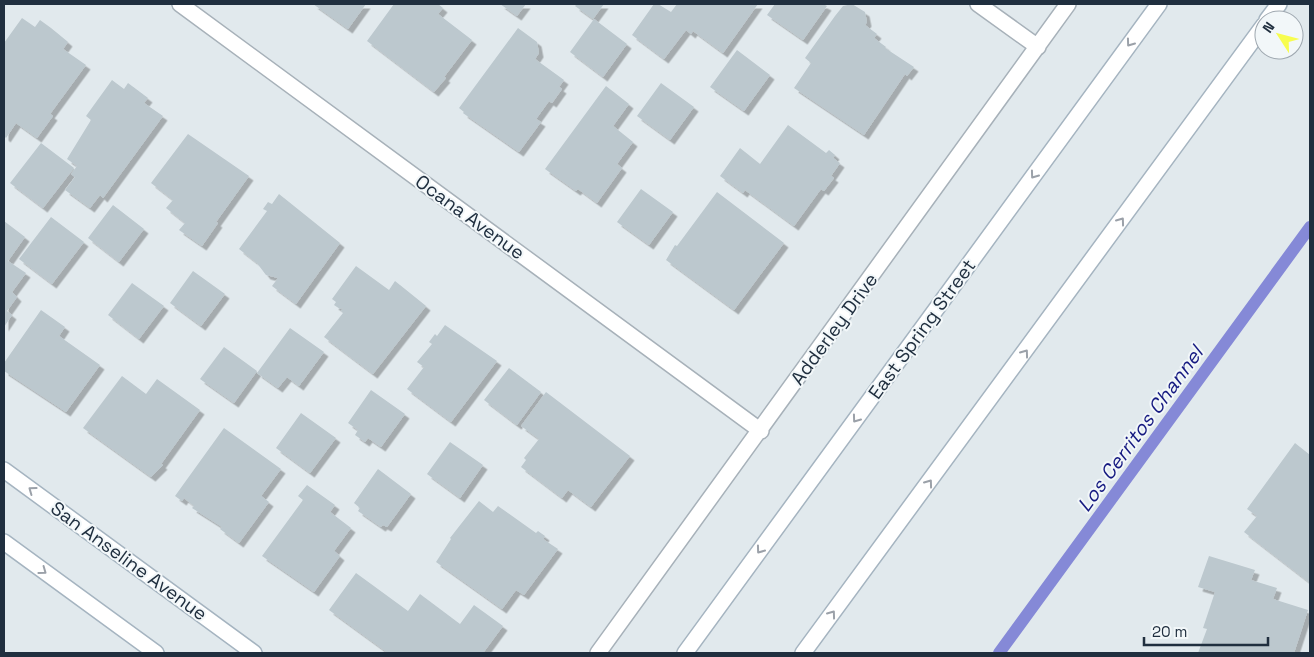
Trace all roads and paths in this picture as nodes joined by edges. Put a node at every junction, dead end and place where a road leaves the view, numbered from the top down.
1 (180, 4) edge
2 (978, 4) edge
3 (1068, 4) edge
4 (1159, 4) edge
5 (1254, 39) edge
6 (1038, 47) junction
7 (761, 431) junction
8 (4, 470) edge
9 (4, 542) edge
10 (156, 653) edge
11 (254, 653) edge
12 (598, 653) edge
13 (685, 653) edge
14 (803, 653) edge

1 - 7 street, Ocana Avenue
2 - 6 street
3 - 6 street, Adderley Drive
4 -> 13 street, East Spring Street
14 -> 5 street
6 - 7 street, Adderley Drive
7 - 12 street, Adderley Drive
11 -> 8 street, San Anseline Avenue
9 -> 10 street

